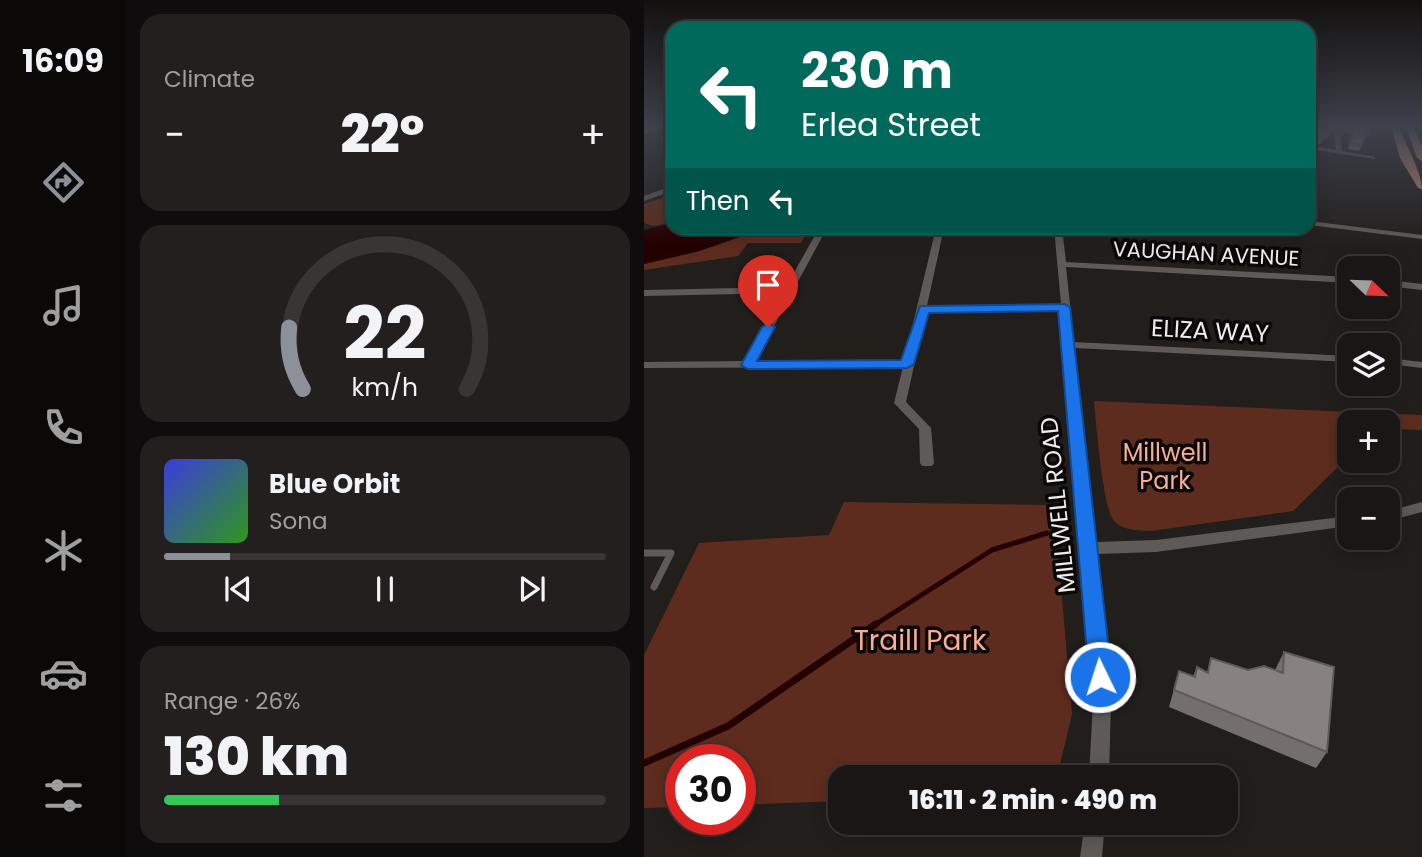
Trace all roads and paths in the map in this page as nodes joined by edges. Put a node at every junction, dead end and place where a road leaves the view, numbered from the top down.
1 (1410, 167) edge
2 (1422, 186) edge
3 (665, 190) edge
4 (644, 198) edge
5 (1316, 224) edge
6 (819, 235) edge
7 (939, 235) edge
8 (1059, 235) edge
9 (1422, 237) edge
10 (1062, 264) junction
11 (1337, 279) edge
12 (1400, 284) edge
13 (1422, 287) edge
14 (788, 290) junction
15 (644, 293) edge
16 (1064, 307) junction
17 (924, 309) junction
18 (1069, 345) junction
19 (1337, 358) edge
20 (1400, 362) edge
21 (907, 364) junction
22 (644, 365) edge
23 (748, 365) junction
24 (1422, 365) edge
25 (927, 463) dead end
26 (1422, 507) edge
27 (1400, 513) edge
28 (1337, 523) edge
29 (1090, 548) junction
30 (644, 553) edge
31 (654, 587) dead end
32 (1099, 765) edge
33 (1094, 835) edge
34 (1091, 857) edge

1 - 2 main road
3 - 4 street
5 - 9 street
6 - 14 street
7 - 17 street
8 - 10 street, MILLWELL ROAD
10 - 11 street, VAUGHAN AVENUE
10 - 16 street, MILLWELL ROAD
12 - 13 street
14 - 15 street
14 - 23 street
16 - 17 street
16 - 18 street, MILLWELL ROAD
17 - 21 street
18 - 19 street, ELIZA WAY
18 - 29 street, MILLWELL ROAD
20 - 24 street
21 - 23 street
21 - 25 street
22 - 23 street
26 - 27 street
28 - 29 street
29 - 32 street, MILLWELL ROAD
30 - 31 lane
33 - 34 street

